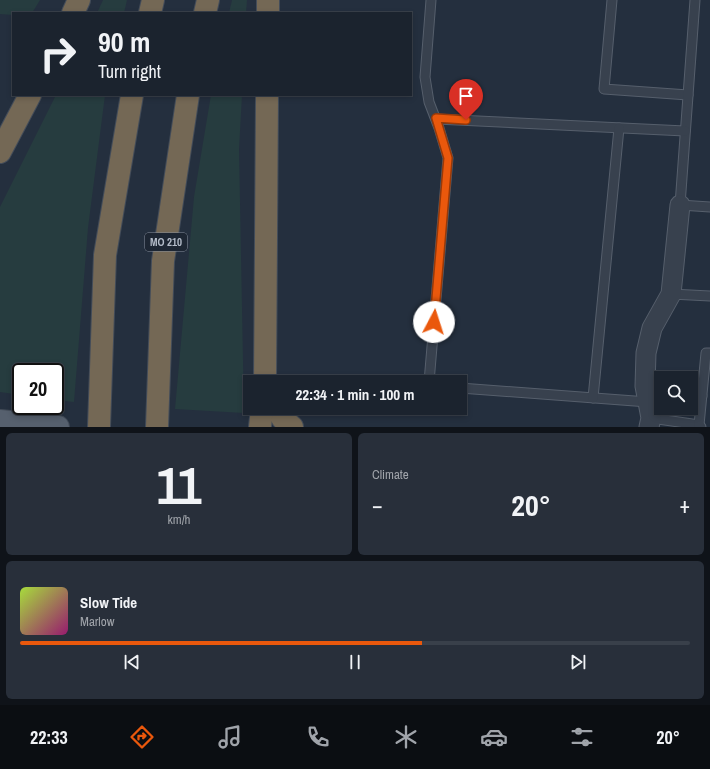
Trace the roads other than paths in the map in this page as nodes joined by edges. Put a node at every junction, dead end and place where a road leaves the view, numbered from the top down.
1 (79, 0) edge
2 (153, 0) edge
3 (208, 0) edge
4 (268, 0) edge
5 (431, 0) edge
6 (612, 0) edge
7 (695, 0) edge
8 (73, 12) edge
9 (150, 12) edge
10 (205, 12) edge
11 (268, 12) edge
12 (688, 95) junction
13 (29, 96) edge
14 (132, 96) edge
15 (188, 96) edge
16 (267, 96) edge
17 (436, 118) junction
18 (619, 128) junction
19 (685, 131) junction
20 (0, 152) edge
21 (680, 205) junction
22 (710, 207) edge
23 (671, 294) junction
24 (710, 296) edge
25 (710, 354) edge
26 (266, 375) edge
27 (430, 375) edge
28 (467, 389) edge
29 (698, 395) edge
30 (702, 396) junction
31 (593, 398) junction
32 (651, 404) edge
33 (261, 415) edge
34 (280, 415) edge
35 (0, 421) edge
36 (700, 426) edge
37 (58, 427) edge
38 (99, 427) edge
39 (156, 427) edge
40 (260, 427) edge
41 (292, 427) edge

1 - 8 highway
2 - 9 highway
3 - 10 highway
4 - 11 highway
5 - 17 lane
6 - 12 lane
7 - 12 lane
12 - 19 lane
13 - 20 highway
14 - 38 highway
15 - 39 highway, MO 210
16 - 26 highway
17 - 18 lane
17 - 27 lane
18 - 19 lane
18 - 31 lane
19 - 21 lane
21 - 22 lane
21 - 23 street
23 - 24 lane
23 - 32 street
25 - 30 lane
28 - 31 lane
29 - 30 lane
30 - 36 lane
31 - 32 lane
32 - 36 lane
33 - 40 highway
34 - 41 highway
35 - 37 main road

